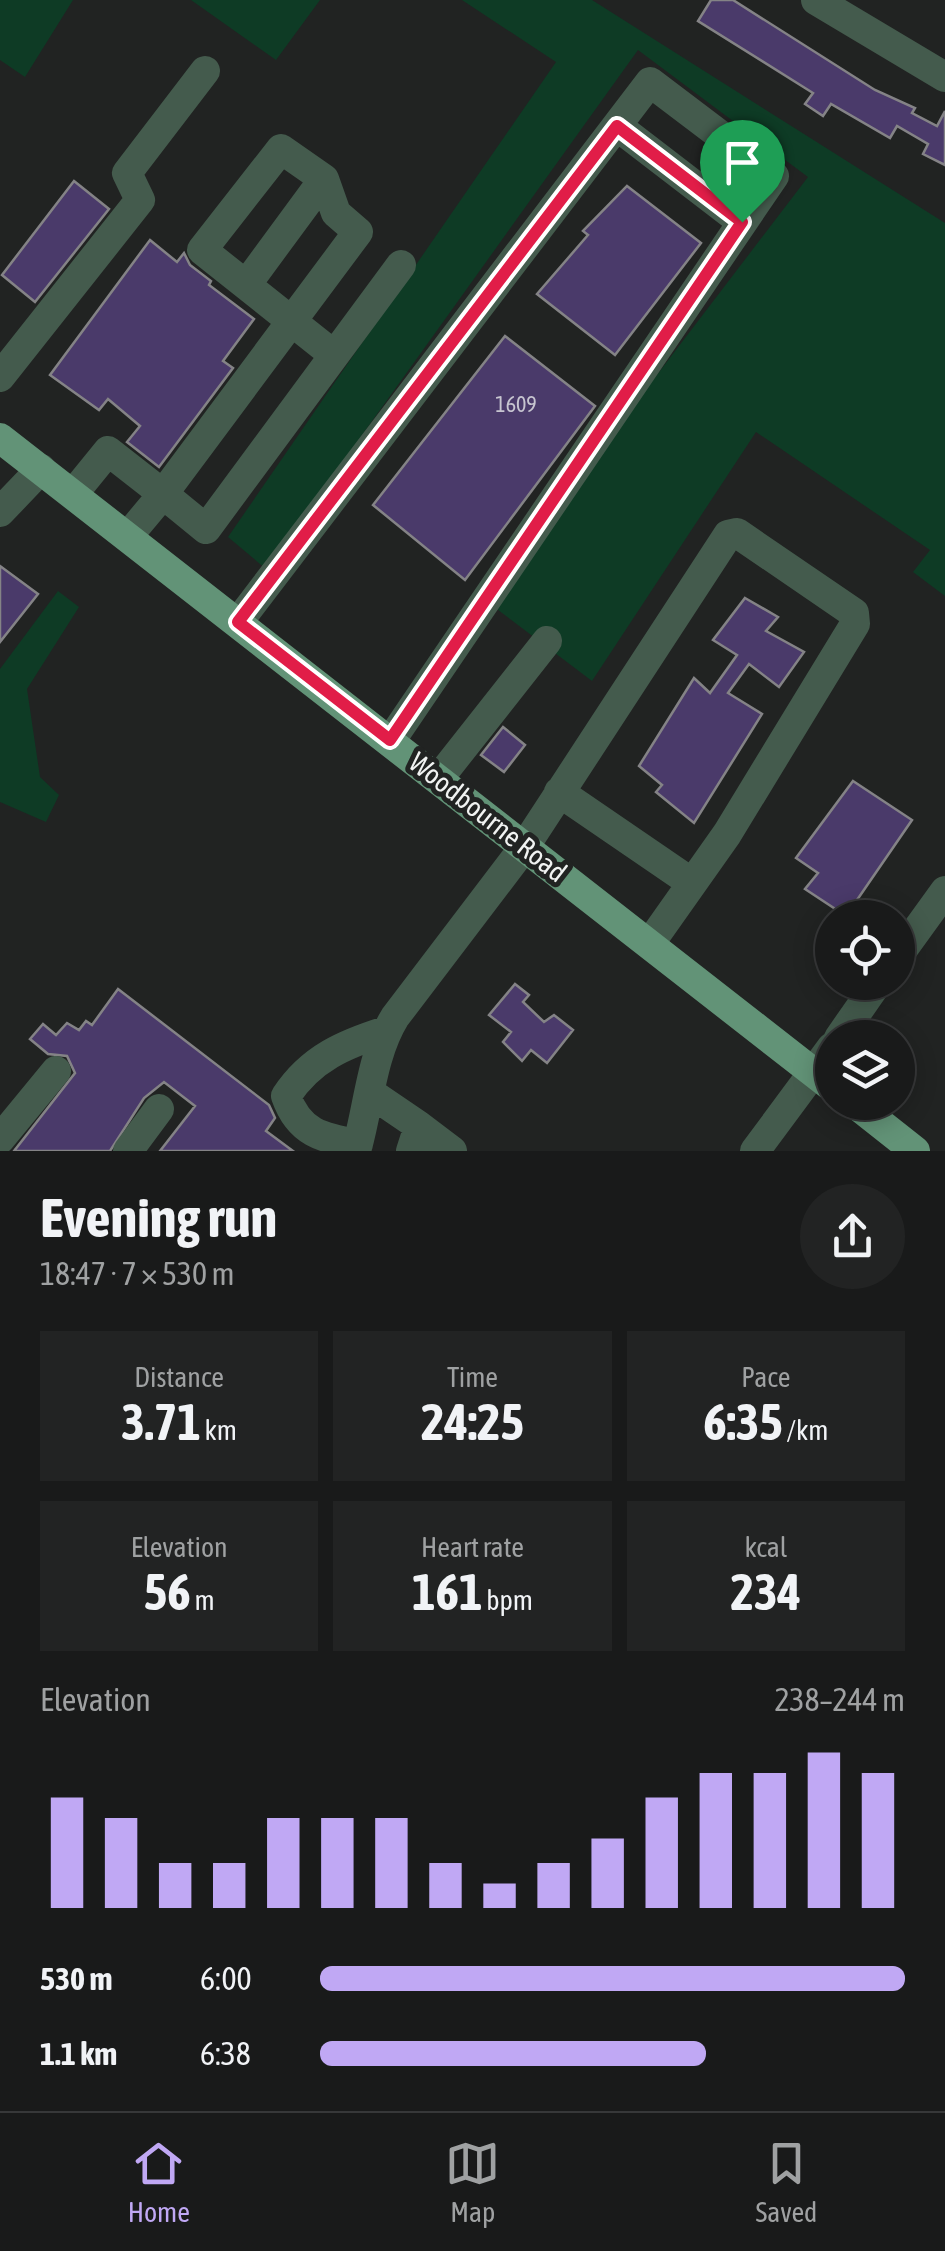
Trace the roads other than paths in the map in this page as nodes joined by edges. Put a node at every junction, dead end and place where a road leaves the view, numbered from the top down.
1 (816, 0) edge
2 (205, 71) dead end
3 (945, 77) edge
4 (617, 126) junction
5 (324, 180) junction
6 (742, 222) junction
7 (400, 265) dead end
8 (246, 285) junction
9 (290, 320) junction
10 (334, 355) junction
11 (0, 377) edge
12 (0, 438) edge
13 (40, 469) junction
14 (73, 494) junction
15 (163, 494) junction
16 (0, 512) edge
17 (128, 536) junction
18 (238, 622) junction
19 (547, 641) dead end
20 (390, 740) junction
21 (438, 778) junction
22 (559, 792) junction
23 (525, 846) junction
24 (692, 883) junction
25 (945, 892) edge
26 (915, 933) edge
27 (650, 944) junction
28 (386, 1031) junction
29 (56, 1071) dead end
30 (815, 1073) edge
31 (815, 1089) edge
32 (372, 1094) junction
33 (160, 1109) dead end
34 (876, 1120) edge
35 (0, 1138) edge
36 (416, 1138) edge
37 (357, 1147) edge
38 (128, 1151) edge
39 (452, 1151) edge
40 (755, 1151) edge
41 (916, 1151) edge

1 - 3 street
2 - 11 street
4 - 6 street
4 - 6 street
4 - 18 street
5 - 8 street
5 - 8 street
5 - 9 street
6 - 20 street
7 - 10 street
8 - 9 street
9 - 10 street
9 - 15 street
10 - 15 street
12 - 13 main road, Woodbourne Road
13 - 14 main road, Woodbourne Road
13 - 16 street
14 - 15 street
14 - 17 main road, Woodbourne Road
15 - 17 street
17 - 18 main road, Woodbourne Road
18 - 20 main road, Woodbourne Road
19 - 21 street
20 - 21 main road, Woodbourne Road
21 - 23 main road, Woodbourne Road
22 - 23 street
22 - 24 street
22 - 24 street
23 - 27 main road, Woodbourne Road
23 - 28 street
24 - 27 street
25 - 26 street
27 - 30 main road, Woodbourne Road
28 - 32 street
28 - 37 street
29 - 35 street
31 - 40 street
32 - 36 street
32 - 37 street
33 - 38 street
34 - 41 main road
36 - 39 street

